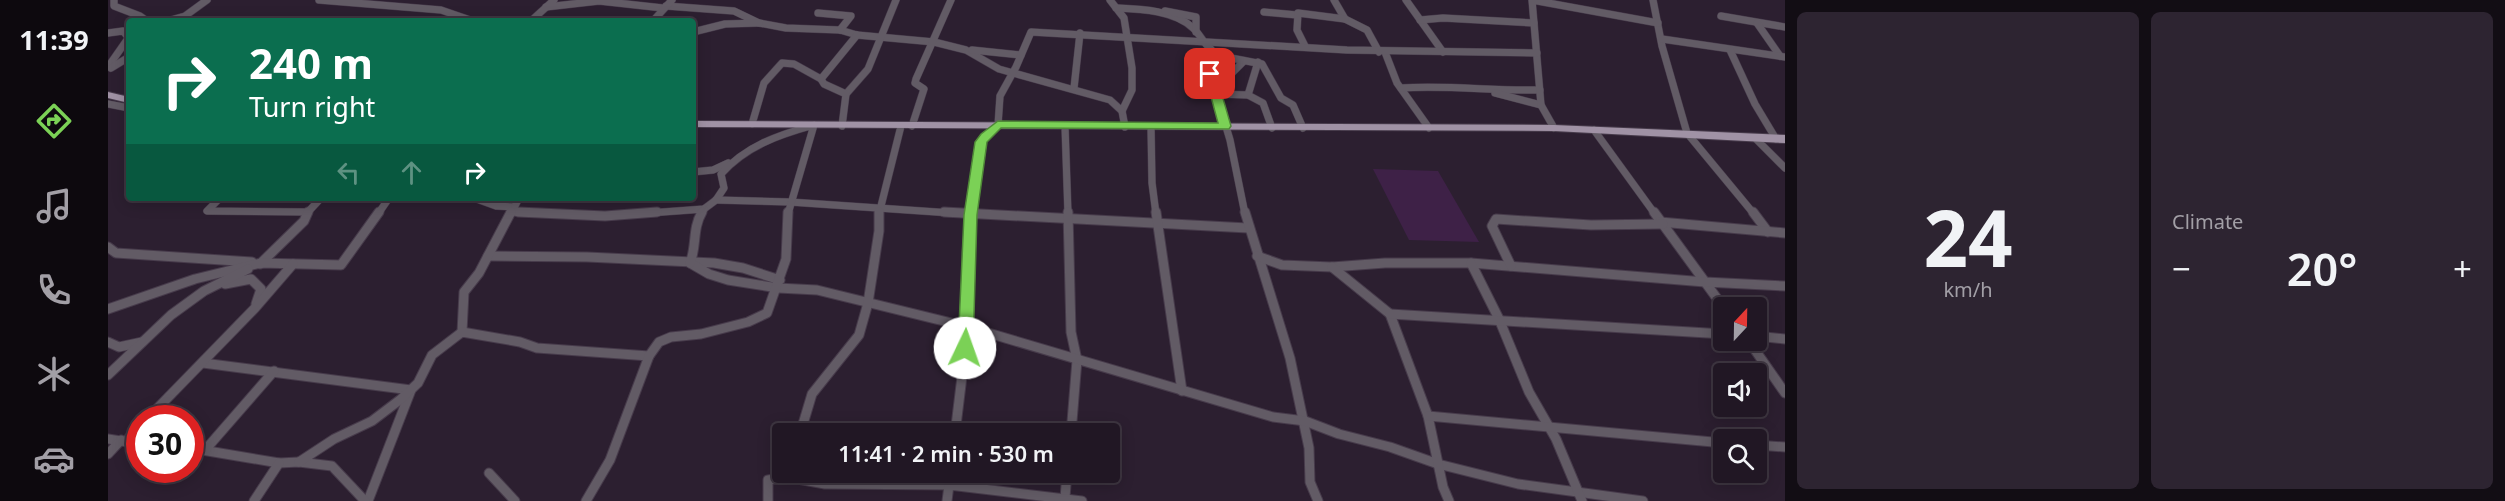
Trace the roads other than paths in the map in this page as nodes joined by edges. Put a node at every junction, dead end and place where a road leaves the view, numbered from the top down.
1 (114, 0) edge
2 (207, 0) edge
3 (319, 0) edge
4 (554, 0) edge
5 (672, 0) edge
6 (896, 0) edge
7 (951, 0) edge
8 (1110, 0) edge
9 (1329, 0) edge
10 (1334, 0) edge
11 (1406, 0) edge
12 (1653, 0) edge
13 (546, 7) junction
14 (664, 7) junction
15 (1116, 8) junction
16 (1139, 9) junction
17 (734, 11) junction
18 (1264, 12) dead end
19 (818, 13) dead end
20 (1297, 15) junction
21 (185, 16) junction
22 (1721, 16) dead end
23 (144, 18) edge
24 (178, 18) edge
25 (182, 18) edge
26 (464, 18) edge
27 (534, 18) edge
28 (655, 18) edge
29 (1345, 19) junction
30 (1419, 20) junction
31 (759, 23) junction
32 (1534, 23) junction
33 (1658, 23) junction
34 (1757, 23) junction
35 (725, 24) junction
36 (1785, 27) edge
37 (840, 30) junction
38 (696, 32) edge
39 (108, 33) edge
40 (1080, 33) junction
41 (1196, 33) junction
42 (126, 35) edge
43 (857, 35) junction
44 (880, 36) junction
45 (1126, 37) junction
46 (1662, 39) junction
47 (126, 40) edge
48 (934, 42) junction
49 (1201, 42) junction
50 (1305, 46) junction
51 (966, 50) junction
52 (1730, 50) junction
53 (1382, 52) junction
54 (1443, 52) junction
55 (1537, 52) junction
56 (1021, 55) junction
57 (1782, 57) edge
58 (126, 59) edge
59 (1244, 61) junction
60 (1257, 62) junction
61 (1210, 66) junction
62 (108, 69) edge
63 (1013, 73) junction
64 (821, 79) junction
65 (1074, 88) junction
66 (1401, 88) junction
67 (1540, 90) junction
68 (1489, 91) junction
69 (846, 94) junction
70 (1216, 94) junction
71 (108, 95) edge
72 (1248, 95) junction
73 (126, 99) edge
74 (108, 104) edge
75 (1541, 105) junction
76 (126, 107) edge
77 (1122, 111) junction
78 (696, 124) edge
79 (752, 124) junction
80 (814, 125) junction
81 (998, 125) junction
82 (842, 126) junction
83 (906, 126) junction
84 (1065, 126) junction
85 (1225, 126) junction
86 (1125, 127) junction
87 (1151, 127) junction
88 (1272, 128) junction
89 (1303, 128) junction
90 (1430, 128) junction
91 (1554, 128) junction
92 (1594, 130) junction
93 (1687, 133) junction
94 (1755, 138) junction
95 (1780, 139) edge
96 (731, 161) junction
97 (1785, 168) edge
98 (696, 172) edge
99 (716, 200) junction
100 (217, 201) edge
101 (318, 201) edge
102 (387, 201) edge
103 (482, 201) edge
104 (517, 201) edge
105 (790, 202) junction
106 (704, 208) junction
107 (879, 208) junction
108 (511, 210) junction
109 (308, 212) junction
110 (970, 215) junction
111 (1069, 217) junction
112 (1661, 223) junction
113 (1158, 225) junction
114 (1248, 228) junction
115 (1768, 232) junction
116 (1785, 233) edge
117 (108, 247) edge
118 (488, 256) junction
119 (1257, 256) junction
120 (261, 263) junction
121 (690, 263) junction
122 (1471, 263) junction
123 (293, 264) junction
124 (1511, 266) junction
125 (1332, 267) junction
126 (1705, 282) junction
127 (779, 284) junction
128 (216, 285) junction
129 (1785, 286) edge
130 (1716, 297) edge
131 (868, 303) junction
132 (255, 308) junction
133 (108, 309) edge
134 (1390, 314) junction
135 (1499, 319) junction
136 (968, 327) junction
137 (462, 332) junction
138 (1713, 333) edge
139 (1767, 337) edge
140 (1785, 339) edge
141 (143, 341) junction
142 (108, 342) edge
143 (119, 347) junction
144 (1756, 351) edge
145 (649, 356) junction
146 (124, 360) junction
147 (1077, 360) junction
148 (202, 363) junction
149 (274, 371) junction
150 (108, 375) edge
151 (411, 390) junction
152 (1182, 391) junction
153 (1785, 393) edge
154 (161, 405) edge
155 (1428, 416) junction
156 (1305, 421) junction
157 (803, 423) edge
158 (956, 423) edge
159 (1072, 423) edge
160 (1547, 426) junction
161 (108, 440) edge
162 (124, 440) joint
163 (1713, 442) edge
164 (1767, 446) edge
165 (1785, 447) edge
166 (206, 449) joint
167 (108, 454) edge
168 (299, 462) junction
169 (279, 463) junction
170 (1438, 464) junction
171 (489, 473) dead end
172 (772, 479) edge
173 (821, 483) edge
174 (1066, 483) edge
175 (949, 485) junction
176 (1580, 497) edge
177 (1065, 498) junction
178 (254, 501) edge
179 (366, 501) edge
180 (515, 501) edge
181 (585, 501) edge
182 (768, 501) edge
183 (947, 501) edge
184 (1082, 501) edge
185 (1318, 501) edge
186 (1449, 501) edge
187 (1643, 501) edge

1 - 23 street
2 - 21 street
3 - 26 street
4 - 13 street
5 - 14 street
6 - 44 street
7 - 48 street
8 - 15 street
9 - 10 street
10 - 29 street
11 - 30 street
12 - 33 street
13 - 14 street
13 - 27 street
14 - 17 street
14 - 28 street
15 - 16 street
15 - 45 street
16 - 41 street
16 - 41 street
17 - 31 street
17 - 35 street
18 - 20 street
19 - 37 street
20 - 29 street
20 - 50 street
21 - 24 street
21 - 25 street
22 - 34 street
29 - 53 street
30 - 32 street
30 - 54 street
31 - 35 street
31 - 37 street
32 - 33 street
32 - 55 street
33 - 46 street
34 - 36 street
34 - 57 street
35 - 38 street
37 - 43 street
39 - 42 street
40 - 45 street
40 - 56 street
40 - 65 street
41 - 49 street
43 - 44 street
43 - 64 street
44 - 48 street
44 - 69 street
45 - 49 street
45 - 77 street
46 - 52 street
46 - 93 street
47 - 62 street
48 - 51 street
48 - 83 street
49 - 50 street
49 - 61 street
50 - 53 street
51 - 56 street
51 - 63 street
52 - 57 street
52 - 95 street
53 - 54 street
53 - 66 street
54 - 55 street
55 - 67 street
56 - 63 street
58 - 62 street
59 - 60 street
59 - 61 street
59 - 70 street
60 - 72 street
60 - 89 street
61 - 70 street
63 - 65 street
63 - 81 street
64 - 69 street
64 - 79 street
65 - 77 street
66 - 68 street
66 - 90 street
67 - 68 street
67 - 75 street
68 - 75 street
69 - 82 street
70 - 72 street
70 - 85 street
71 - 73 main road
72 - 88 street
74 - 76 street
75 - 91 street
77 - 86 street
78 - 79 main road
79 - 80 main road
80 - 82 main road
80 - 96 street
80 - 105 street
81 - 83 main road
81 - 84 main road
81 - 110 street
82 - 83 main road
83 - 107 street
84 - 86 main road
84 - 111 street
85 - 87 main road
85 - 88 main road
85 - 114 street
86 - 87 main road
87 - 113 street
88 - 89 main road
89 - 90 main road
90 - 91 main road
91 - 92 main road
92 - 93 main road
92 - 112 street
93 - 94 main road
93 - 115 street
94 - 95 main road
94 - 97 street
96 - 98 street
96 - 99 street
99 - 105 street
99 - 106 street
100 - 109 street
101 - 109 street
102 - 123 street
103 - 108 street
104 - 108 street
105 - 107 street
105 - 127 street
106 - 108 street
106 - 121 street
107 - 110 street
107 - 131 street
108 - 118 street
109 - 120 street
110 - 111 street
110 - 136 street
111 - 113 street
111 - 147 street
112 - 115 street
112 - 124 street
112 - 126 street
113 - 114 street
113 - 152 street
114 - 119 street
115 - 116 street
117 - 120 street
118 - 121 street
118 - 137 street
119 - 125 street
119 - 156 street
120 - 123 street
120 - 128 street
120 - 133 street
121 - 127 street
121 - 127 street
122 - 124 street
122 - 125 street
122 - 135 street
123 - 132 street
124 - 126 street
125 - 134 street
126 - 129 street
126 - 130 street
127 - 131 street
127 - 145 street
128 - 132 street
128 - 141 street
131 - 136 street
131 - 157 street
132 - 148 street
134 - 135 street
134 - 155 street
135 - 138 street
135 - 160 street
136 - 147 street
136 - 158 street
137 - 145 street
137 - 151 street
139 - 140 street
141 - 143 street
141 - 146 street
142 - 143 street
143 - 146 street
144 - 153 street
145 - 181 street
146 - 150 street
147 - 152 street
147 - 159 street
148 - 149 street
148 - 154 street
149 - 151 street
149 - 166 street
151 - 168 street
151 - 179 street
152 - 156 street
155 - 160 street
155 - 170 street
156 - 170 street
156 - 185 street
160 - 163 street
160 - 176 street
161 - 162 street
162 - 167 street
164 - 165 street
166 - 169 street
168 - 169 street
168 - 179 street
169 - 178 street
170 - 176 street
170 - 186 street
171 - 180 street
172 - 182 street
173 - 175 street
174 - 177 street
175 - 177 street
175 - 183 street
176 - 187 street
177 - 184 street

